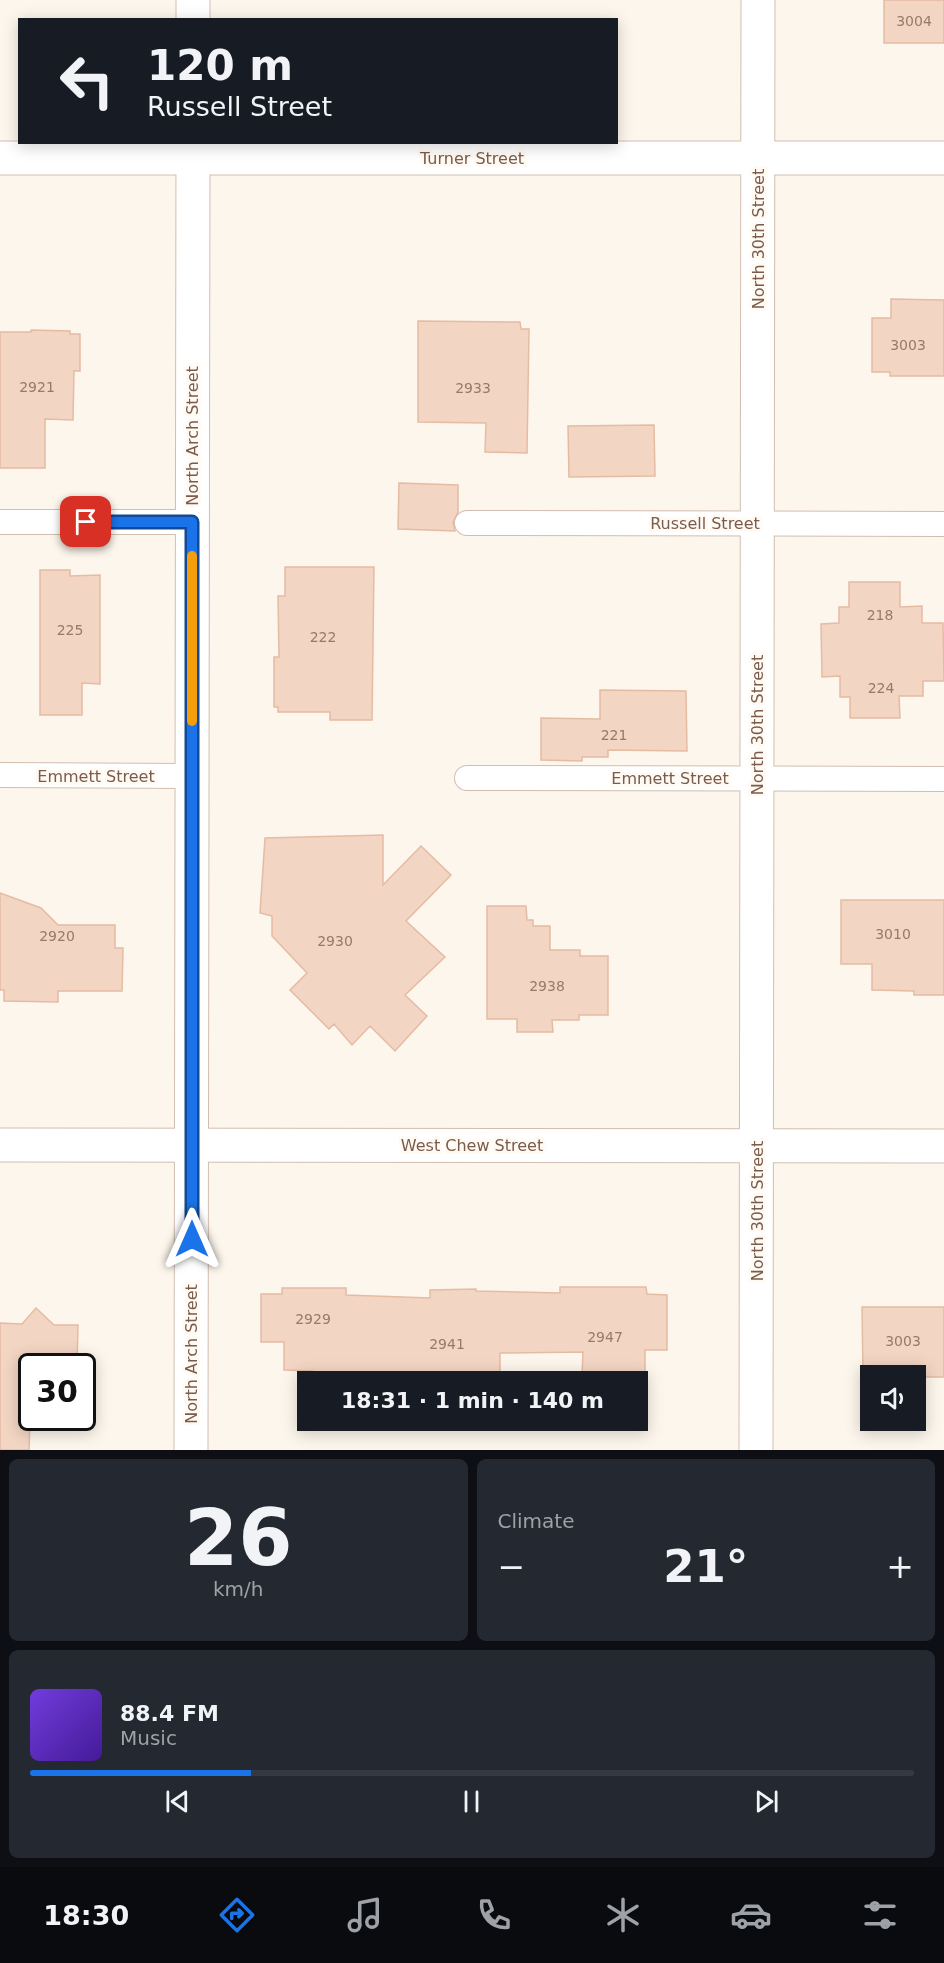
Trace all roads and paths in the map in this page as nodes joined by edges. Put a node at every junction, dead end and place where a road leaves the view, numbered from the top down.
1 (193, 0) edge
2 (758, 0) edge
3 (193, 18) edge
4 (193, 151) edge
5 (0, 158) edge
6 (758, 158) junction
7 (944, 158) edge
8 (0, 522) edge
9 (192, 522) junction
10 (467, 523) dead end
11 (757, 523) junction
12 (944, 524) edge
13 (0, 775) edge
14 (192, 776) junction
15 (467, 778) dead end
16 (757, 779) junction
17 (944, 779) edge
18 (0, 1144) edge
19 (192, 1145) junction
20 (757, 1146) junction
21 (944, 1146) edge
22 (191, 1450) edge
23 (756, 1450) edge

1 - 3 street
2 - 6 street, North 30th Street
4 - 5 street, Turner Street
4 - 6 street, Turner Street
4 - 9 street, North Arch Street
6 - 7 street, Turner Street
6 - 11 street, North 30th Street
8 - 9 lane
9 - 14 street, North Arch Street
10 - 11 lane, Russell Street
11 - 12 lane, Russell Street
11 - 16 street, North 30th Street
13 - 14 lane, Emmett Street
14 - 19 street, North Arch Street
15 - 16 lane, Emmett Street
16 - 17 lane, Emmett Street
16 - 20 street, North 30th Street
18 - 19 street, West Chew Street
19 - 20 street, West Chew Street
19 - 22 street, North Arch Street
20 - 21 street, West Chew Street
20 - 23 street, North 30th Street

